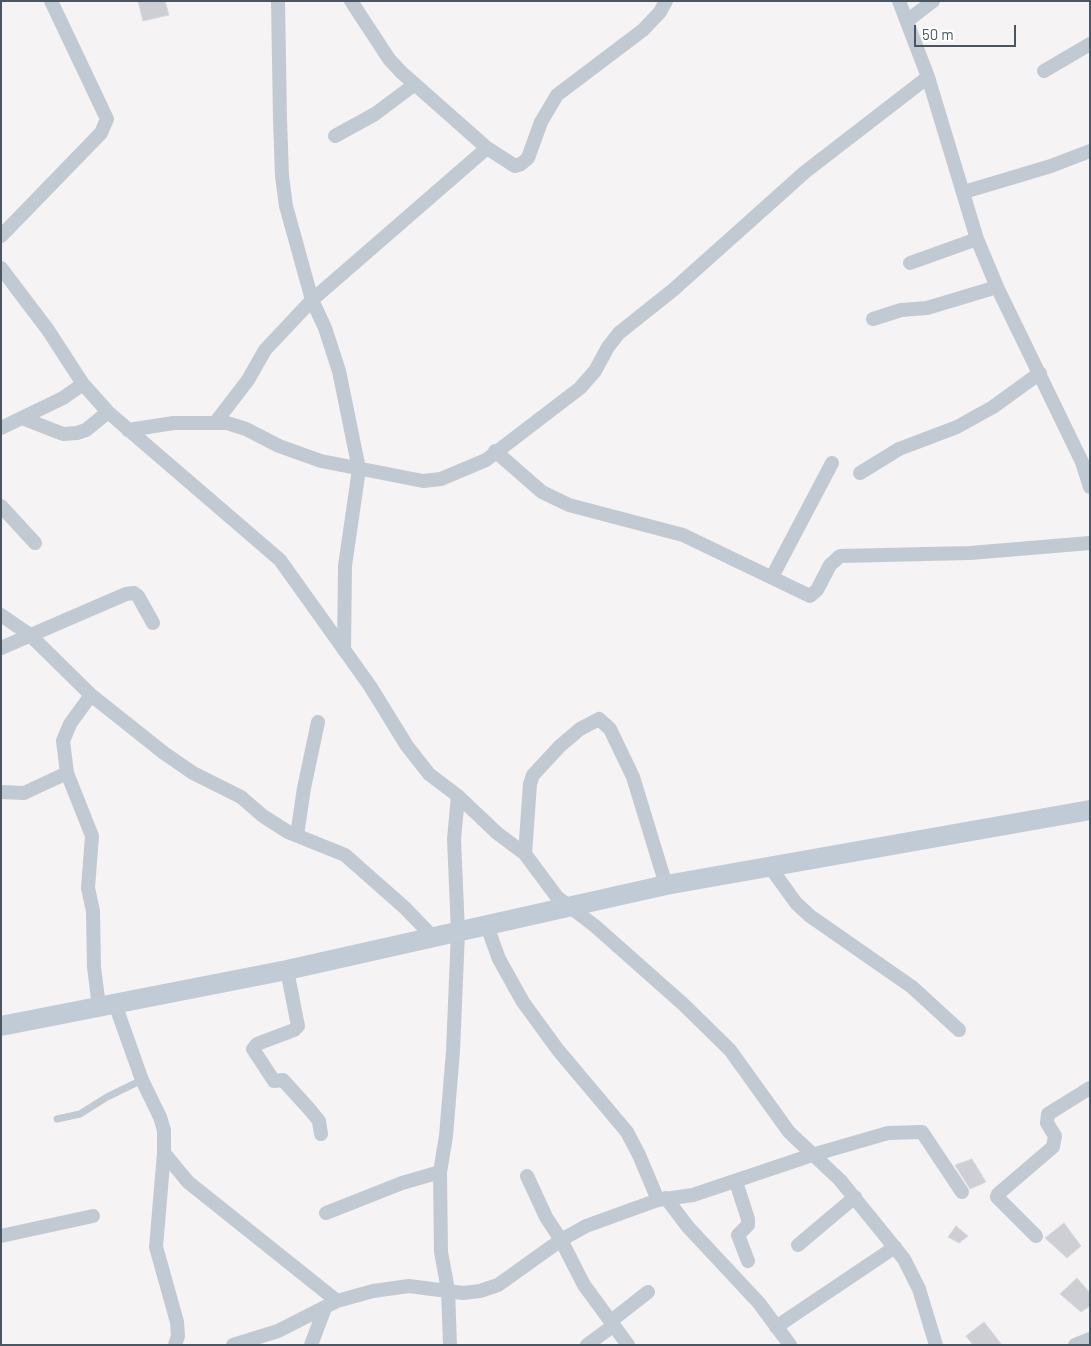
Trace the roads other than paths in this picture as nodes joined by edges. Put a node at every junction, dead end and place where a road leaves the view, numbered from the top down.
1 (51, 1) edge
2 (278, 1) edge
3 (351, 1) edge
4 (666, 1) edge
5 (899, 1) edge
6 (933, 1) edge
7 (907, 21) junction
8 (1090, 44) edge
9 (1044, 71) dead end
10 (928, 77) junction
11 (415, 84) junction
12 (335, 136) dead end
13 (487, 148) junction
14 (1090, 151) edge
15 (964, 192) junction
16 (1, 236) edge
17 (977, 239) junction
18 (910, 263) dead end
19 (1, 268) edge
20 (997, 287) junction
21 (312, 300) junction
22 (873, 319) dead end
23 (1040, 373) junction
24 (83, 384) junction
25 (108, 412) junction
26 (22, 418) junction
27 (215, 423) junction
28 (1, 428) edge
29 (128, 430) junction
30 (495, 451) junction
31 (832, 463) dead end
32 (359, 469) junction
33 (860, 473) dead end
34 (1090, 487) edge
35 (1, 506) edge
36 (35, 542) dead end
37 (1090, 543) edge
38 (772, 577) junction
39 (1, 615) edge
40 (152, 623) dead end
41 (30, 635) junction
42 (1, 648) edge
43 (344, 650) junction
44 (92, 694) junction
45 (318, 722) dead end
46 (67, 773) junction
47 (1, 792) edge
48 (458, 796) junction
49 (1090, 810) edge
50 (297, 835) junction
51 (525, 854) junction
52 (770, 867) junction
53 (666, 885) junction
54 (570, 906) junction
55 (487, 926) junction
56 (458, 932) junction
57 (433, 938) junction
58 (286, 970) junction
59 (107, 1006) junction
60 (1, 1026) edge
61 (959, 1030) dead end
62 (142, 1080) junction
63 (1090, 1088) edge
64 (57, 1119) dead end
65 (321, 1134) dead end
66 (164, 1153) junction
67 (812, 1155) junction
68 (440, 1172) junction
69 (527, 1176) dead end
70 (736, 1182) junction
71 (962, 1192) dead end
72 (855, 1197) junction
73 (662, 1199) junction
74 (326, 1213) dead end
75 (93, 1216) dead end
76 (1, 1236) edge
77 (1036, 1236) dead end
78 (561, 1240) junction
79 (798, 1245) dead end
80 (895, 1247) junction
81 (748, 1260) dead end
82 (448, 1290) junction
83 (648, 1292) dead end
84 (331, 1305) junction
85 (612, 1323) junction
86 (776, 1327) junction
87 (1090, 1339) edge
88 (239, 1344) edge
89 (175, 1345) edge
90 (310, 1345) edge
91 (450, 1345) edge
92 (587, 1345) edge
93 (628, 1345) edge
94 (790, 1345) edge
95 (936, 1345) edge
96 (1075, 1345) edge

1 - 16 street
2 - 21 street
3 - 11 street
4 - 13 street
5 - 7 street
6 - 7 street
7 - 10 street
8 - 9 street
10 - 15 street
10 - 30 street
11 - 12 street
11 - 13 street
13 - 21 street
14 - 15 street
15 - 17 street
17 - 18 street
17 - 20 street
19 - 24 street
20 - 22 street
20 - 23 street
21 - 27 street
21 - 32 street
23 - 33 street
23 - 34 street
24 - 25 street
24 - 26 street
25 - 26 street
25 - 29 street
26 - 28 street
27 - 29 street
27 - 32 street
29 - 43 street
30 - 32 street
30 - 38 street
31 - 38 street
32 - 43 street
35 - 36 street
37 - 38 street
39 - 41 street
40 - 41 street
41 - 42 street
41 - 44 street
43 - 48 street
44 - 46 street
44 - 50 street
45 - 50 street
46 - 47 street
46 - 59 street
48 - 51 street
48 - 56 street
49 - 52 street
50 - 57 street
51 - 53 street
51 - 54 street
52 - 53 street
52 - 61 street
53 - 54 street
54 - 55 street
54 - 67 street
55 - 56 street
55 - 73 street
56 - 57 street
56 - 68 street
57 - 58 street
58 - 59 street
58 - 65 street
59 - 60 street
59 - 62 street
62 - 64 lane
62 - 66 street
63 - 77 street
66 - 84 street
66 - 89 street
67 - 70 street
67 - 71 street
67 - 72 street
68 - 74 street
68 - 82 street
69 - 78 street
70 - 73 street
70 - 81 street
72 - 79 street
72 - 80 street
73 - 78 street
73 - 86 street
75 - 76 street
78 - 82 street
78 - 85 street
80 - 86 street
80 - 95 street
82 - 84 street
82 - 91 street
83 - 85 street
84 - 88 street
84 - 90 street
85 - 92 street
85 - 93 street
86 - 94 street
87 - 96 street

